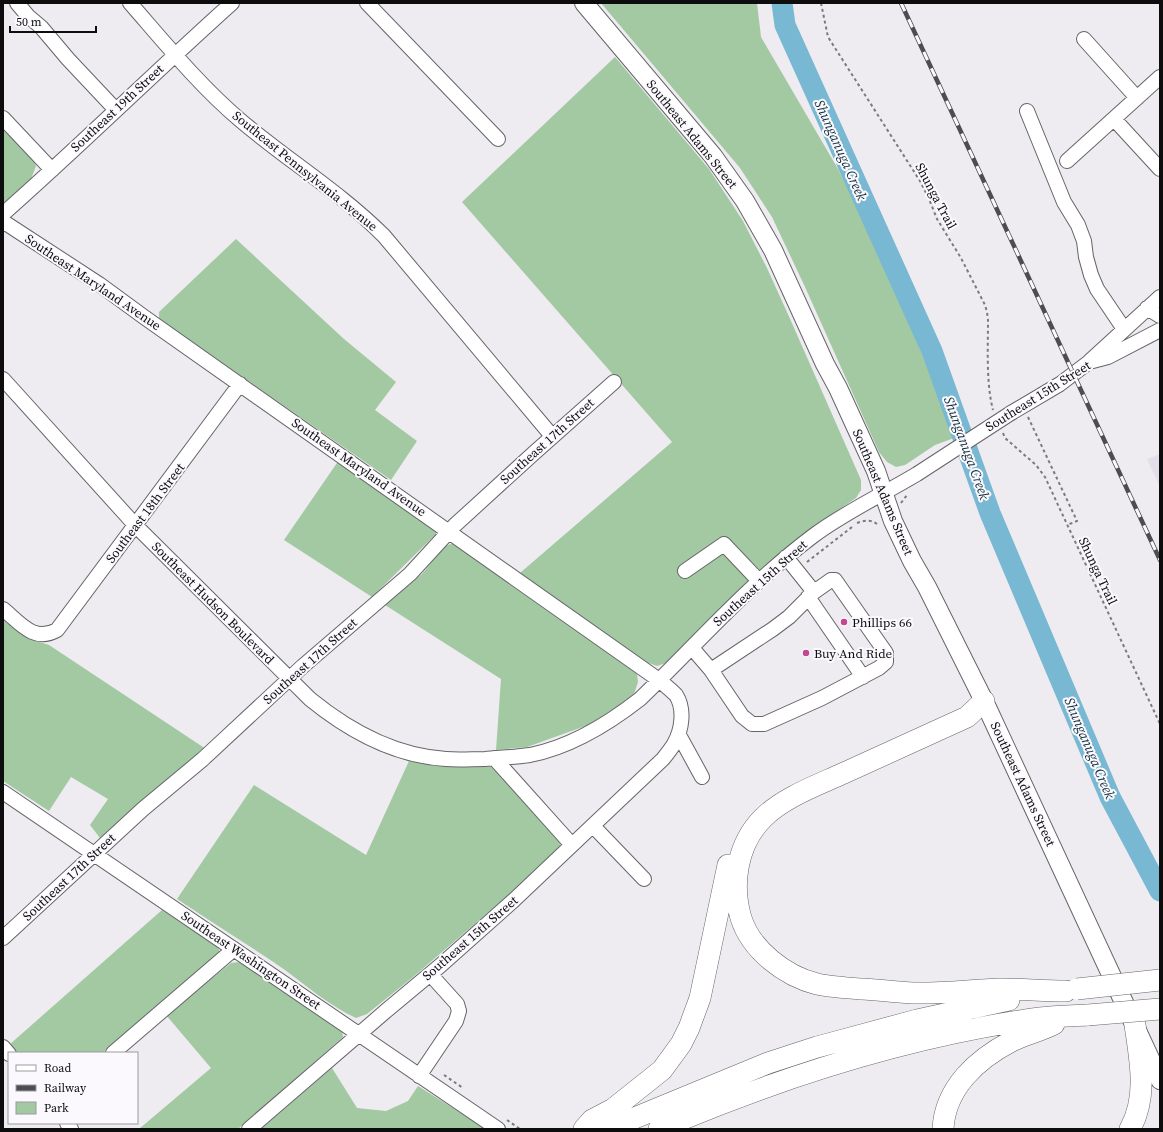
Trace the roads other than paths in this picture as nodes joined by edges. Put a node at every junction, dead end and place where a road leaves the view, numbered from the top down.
1 (17, 3) edge
2 (130, 3) edge
3 (232, 3) edge
4 (367, 3) edge
5 (584, 3) edge
6 (1084, 39) dead end
7 (175, 54) junction
8 (1160, 77) edge
9 (1137, 98) junction
10 (116, 110) junction
11 (1027, 111) dead end
12 (3, 118) edge
13 (1114, 119) junction
14 (498, 140) dead end
15 (1067, 161) dead end
16 (1160, 169) edge
17 (52, 170) junction
18 (3, 214) edge
19 (3, 224) edge
20 (1160, 297) edge
21 (1148, 308) junction
22 (1160, 316) edge
23 (1124, 330) junction
24 (1160, 330) edge
25 (1088, 362) junction
26 (3, 379) edge
27 (614, 382) dead end
28 (240, 384) junction
29 (552, 436) junction
30 (884, 493) junction
31 (136, 526) junction
32 (449, 531) junction
33 (786, 557) junction
34 (685, 571) dead end
35 (759, 581) junction
36 (811, 595) junction
37 (3, 609) edge
38 (692, 648) junction
39 (711, 670) junction
40 (863, 677) junction
41 (289, 678) junction
42 (659, 680) junction
43 (984, 701) junction
44 (679, 734) junction
45 (494, 758) junction
46 (702, 777) dead end
47 (3, 792) edge
48 (593, 826) junction
49 (572, 845) junction
50 (94, 854) junction
51 (644, 878) dead end
52 (3, 938) edge
53 (234, 949) junction
54 (430, 974) junction
55 (1160, 980) edge
56 (1072, 990) junction
57 (1160, 1009) edge
58 (1078, 1016) junction
59 (1134, 1025) junction
60 (359, 1034) junction
61 (114, 1052) edge
62 (419, 1076) junction
63 (1160, 1080) edge
64 (249, 1129) edge
65 (498, 1129) edge
66 (584, 1129) edge
67 (608, 1129) edge
68 (659, 1129) edge
69 (943, 1129) edge
70 (1130, 1129) edge

1 - 10 street
2 - 7 street, Southeast Pennsylvania Avenue
3 - 7 street, Southeast 19th Street
4 - 14 street
5 - 30 main road, Southeast Adams Street
6 - 9 street
7 - 10 street, Southeast 19th Street
7 - 29 street, Southeast Pennsylvania Avenue
8 - 9 street
9 - 13 street
10 - 17 street, Southeast 19th Street
11 - 23 street
12 - 17 street
13 - 15 street
13 - 16 street
17 - 18 street, Southeast 19th Street
19 - 28 street, Southeast Maryland Avenue
20 - 21 street
21 - 22 street
21 - 23 street
23 - 25 street
24 - 25 street, Southeast 15th Street
25 - 30 street, Southeast 15th Street, bridge
26 - 31 street, Southeast Hudson Boulevard
27 - 29 street, Southeast 17th Street
28 - 31 street, Southeast 18th Street
28 - 32 street, Southeast Maryland Avenue
29 - 32 street, Southeast 17th Street
30 - 33 street, Southeast 15th Street
30 - 43 main road, Southeast Adams Street
31 - 37 street, Southeast 18th Street
31 - 41 street, Southeast Hudson Boulevard
32 - 41 street, Southeast 17th Street
32 - 42 street, Southeast Maryland Avenue
33 - 35 street, Southeast 15th Street
33 - 36 street
34 - 35 street
35 - 38 street, Southeast 15th Street
36 - 39 street
36 - 40 street
36 - 40 street
38 - 39 street
38 - 42 street, Southeast 15th Street
39 - 40 street
41 - 45 street, Southeast Hudson Boulevard
41 - 50 street, Southeast 17th Street
42 - 44 street, Southeast Maryland Avenue
42 - 45 street, Southeast Hudson Boulevard
43 - 56 highway
43 - 59 main road, Southeast Adams Street
43 - 66 highway
44 - 46 street
44 - 48 street, Southeast 15th Street
45 - 49 street
47 - 50 street, Southeast Washington Street
48 - 49 street, Southeast 15th Street
48 - 51 street
49 - 54 street, Southeast 15th Street
50 - 52 street, Southeast 17th Street
50 - 53 street, Southeast Washington Street
53 - 60 street, Southeast Washington Street
53 - 61 street
54 - 60 street, Southeast 15th Street
54 - 62 street
55 - 56 highway, bridge
56 - 67 highway
57 - 58 highway, bridge
58 - 68 highway
58 - 69 highway
59 - 63 main road, Southeast Adams Street
59 - 70 highway
60 - 62 street, Southeast Washington Street
60 - 64 street, Southeast 15th Street
62 - 65 street, Southeast Washington Street

